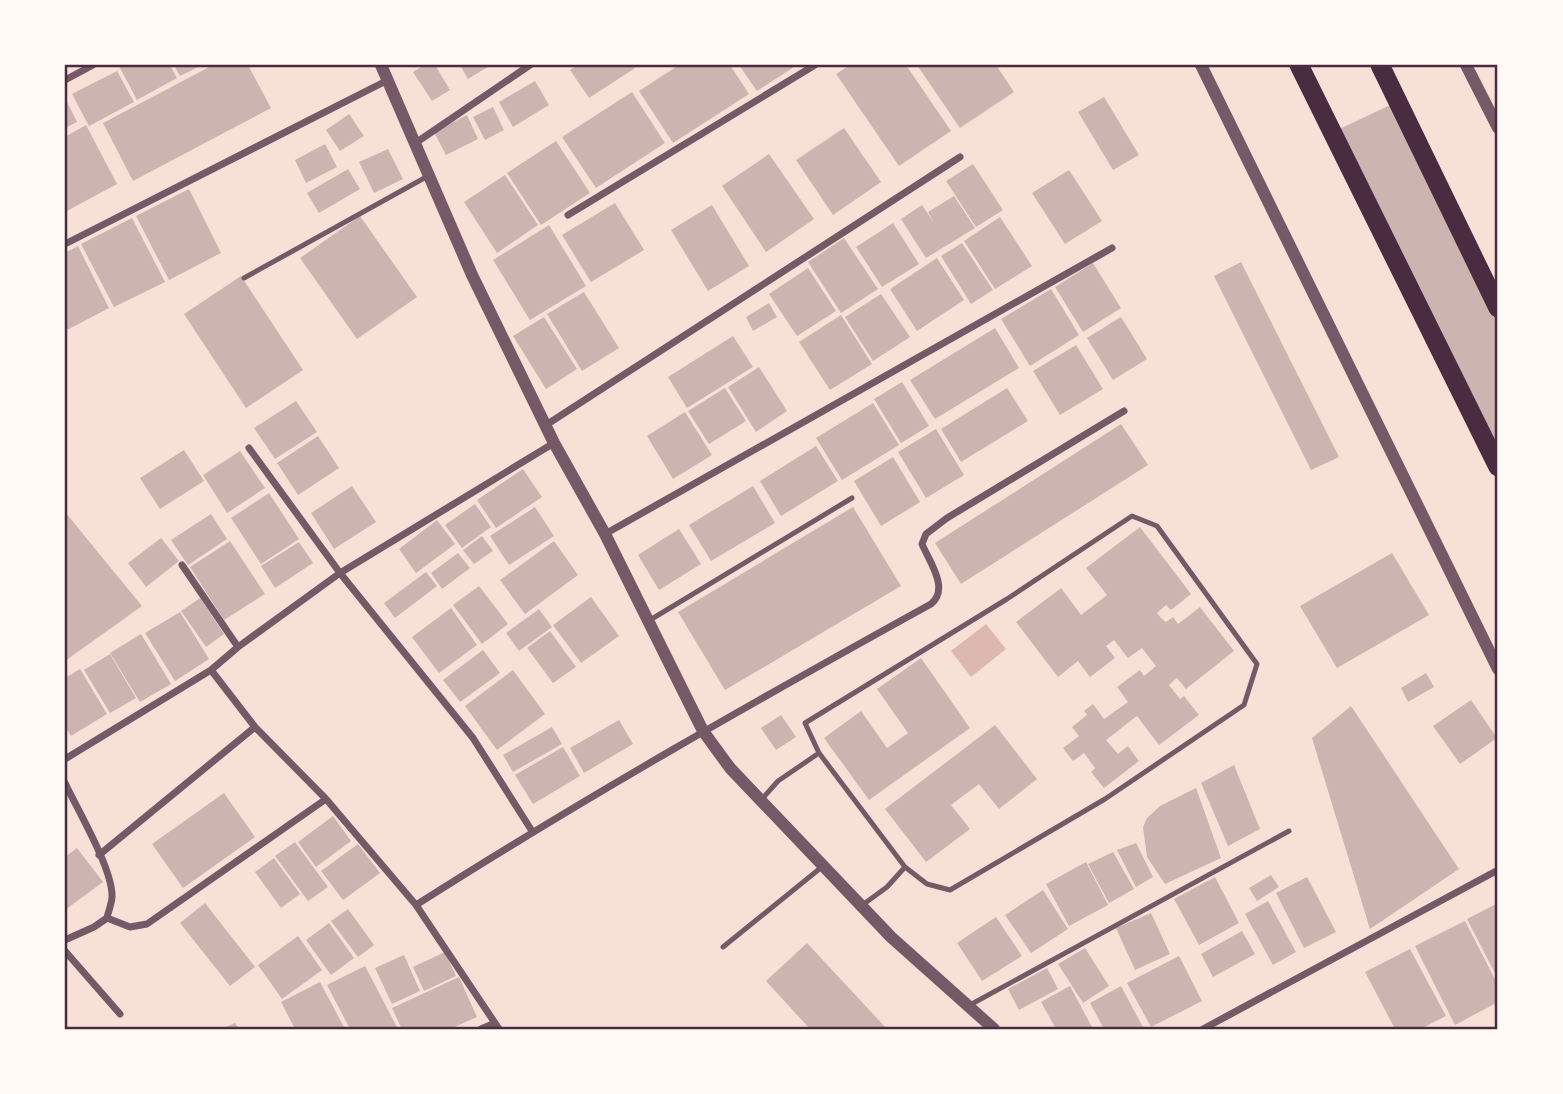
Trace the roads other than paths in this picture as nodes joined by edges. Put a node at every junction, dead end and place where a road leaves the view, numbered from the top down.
1 (93, 65) edge
2 (381, 65) edge
3 (530, 65) edge
4 (815, 65) edge
5 (1201, 65) edge
6 (1299, 65) edge
7 (1380, 65) edge
8 (1466, 65) edge
9 (65, 80) edge
10 (388, 80) junction
11 (1498, 128) edge
12 (414, 144) junction
13 (960, 157) dead end
14 (428, 176) junction
15 (568, 215) dead end
16 (65, 244) edge
17 (1112, 248) dead end
18 (244, 278) dead end
19 (1498, 308) edge
20 (1124, 411) dead end
21 (546, 425) junction
22 (554, 443) junction
23 (249, 448) dead end
24 (1498, 467) edge
25 (852, 498) dead end
26 (605, 534) junction
27 (182, 565) dead end
28 (340, 573) junction
29 (648, 622) junction
30 (238, 647) junction
31 (1498, 669) edge
32 (211, 670) junction
33 (255, 727) junction
34 (703, 731) junction
35 (819, 753) junction
36 (65, 758) edge
37 (65, 783) edge
38 (326, 799) junction
39 (761, 800) junction
40 (532, 831) junction
41 (1289, 831) dead end
42 (99, 855) junction
43 (823, 866) junction
44 (905, 867) junction
45 (1498, 870) edge
46 (416, 905) junction
47 (861, 905) junction
48 (107, 918) junction
49 (65, 940) edge
50 (723, 947) dead end
51 (65, 951) edge
52 (968, 1006) junction
53 (120, 1014) dead end
54 (497, 1026) edge
55 (481, 1029) edge
56 (994, 1029) edge
57 (1203, 1029) edge

1 - 9 street
2 - 10 street
3 - 12 street
4 - 15 street
5 - 31 street
6 - 24 highway
7 - 19 highway
8 - 11 street
10 - 12 street
10 - 16 street
12 - 14 street
13 - 21 street
14 - 18 lane
14 - 21 street
17 - 26 street
20 - 34 street
21 - 22 street
22 - 26 street
22 - 28 street
23 - 28 street
25 - 29 lane
26 - 29 street
27 - 30 street
28 - 30 street
28 - 40 street
29 - 34 street
30 - 32 street
32 - 33 street
32 - 36 street
33 - 38 street
33 - 42 street
34 - 39 street
34 - 40 street
35 - 39 lane
35 - 44 lane
35 - 44 lane
37 - 42 street
38 - 46 street
38 - 48 street
39 - 43 street
40 - 46 street
41 - 52 lane
42 - 48 street
43 - 47 street
43 - 50 lane
44 - 47 lane
45 - 57 street
46 - 54 street
47 - 52 street
48 - 49 street
51 - 53 street
52 - 56 street
54 - 55 street

